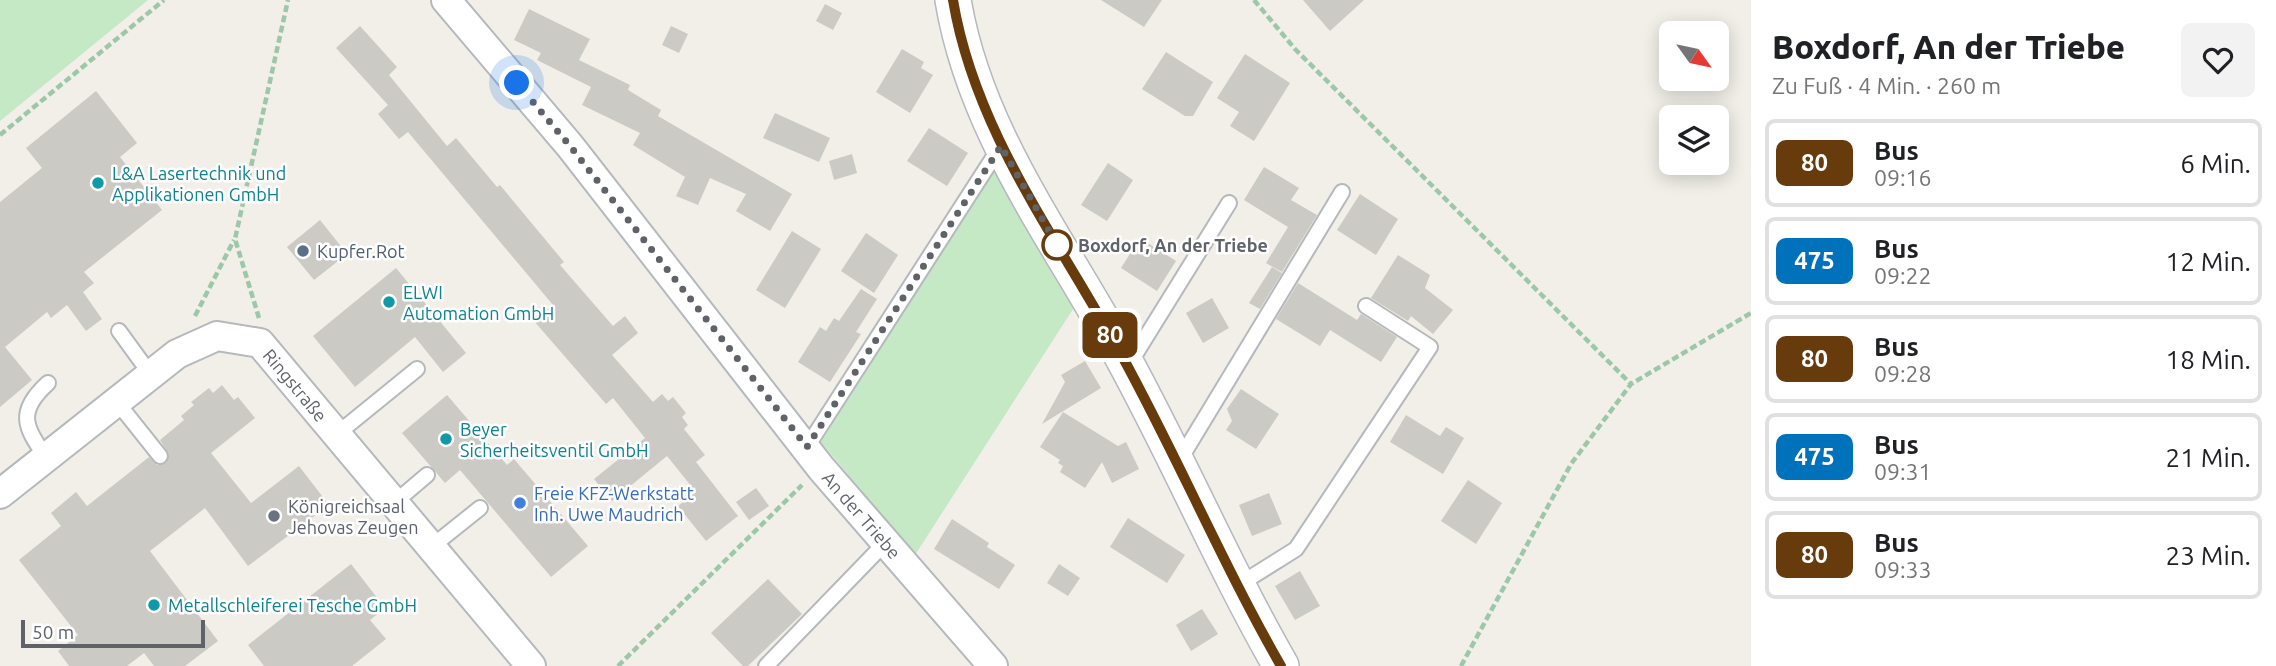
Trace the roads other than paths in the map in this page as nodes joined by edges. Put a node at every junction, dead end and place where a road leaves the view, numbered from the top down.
1 (446, 0) edge
2 (953, 0) edge
3 (1001, 146) junction
4 (1342, 192) dead end
5 (1229, 203) dead end
6 (1366, 306) dead end
7 (119, 331) dead end
8 (1128, 367) junction
9 (417, 369) dead end
10 (151, 375) junction
11 (48, 383) dead end
12 (117, 402) junction
13 (337, 434) junction
14 (160, 456) dead end
15 (46, 457) junction
16 (814, 458) junction
17 (1178, 462) junction
18 (427, 475) dead end
19 (0, 494) edge
20 (394, 503) junction
21 (480, 508) dead end
22 (886, 542) junction
23 (430, 548) junction
24 (1236, 587) junction
25 (531, 666) edge
26 (766, 666) edge
27 (993, 666) edge
28 (1281, 666) edge

1 - 16 street, An der Triebe
2 - 3 street
3 - 8 street
3 - 16 lane
4 - 17 lane
5 - 8 lane
6 - 24 lane
7 - 10 lane
8 - 17 street
9 - 13 lane
10 - 12 street, Ringstraße
10 - 13 street, Ringstraße
11 - 15 lane
12 - 14 lane
12 - 15 street, Ringstraße
13 - 20 street, Ringstraße
15 - 19 street, Ringstraße
16 - 22 street, An der Triebe
17 - 24 street
18 - 20 lane
20 - 23 street, Ringstraße
21 - 23 lane
22 - 26 lane
22 - 27 street, An der Triebe
23 - 25 street, Ringstraße
24 - 28 street

